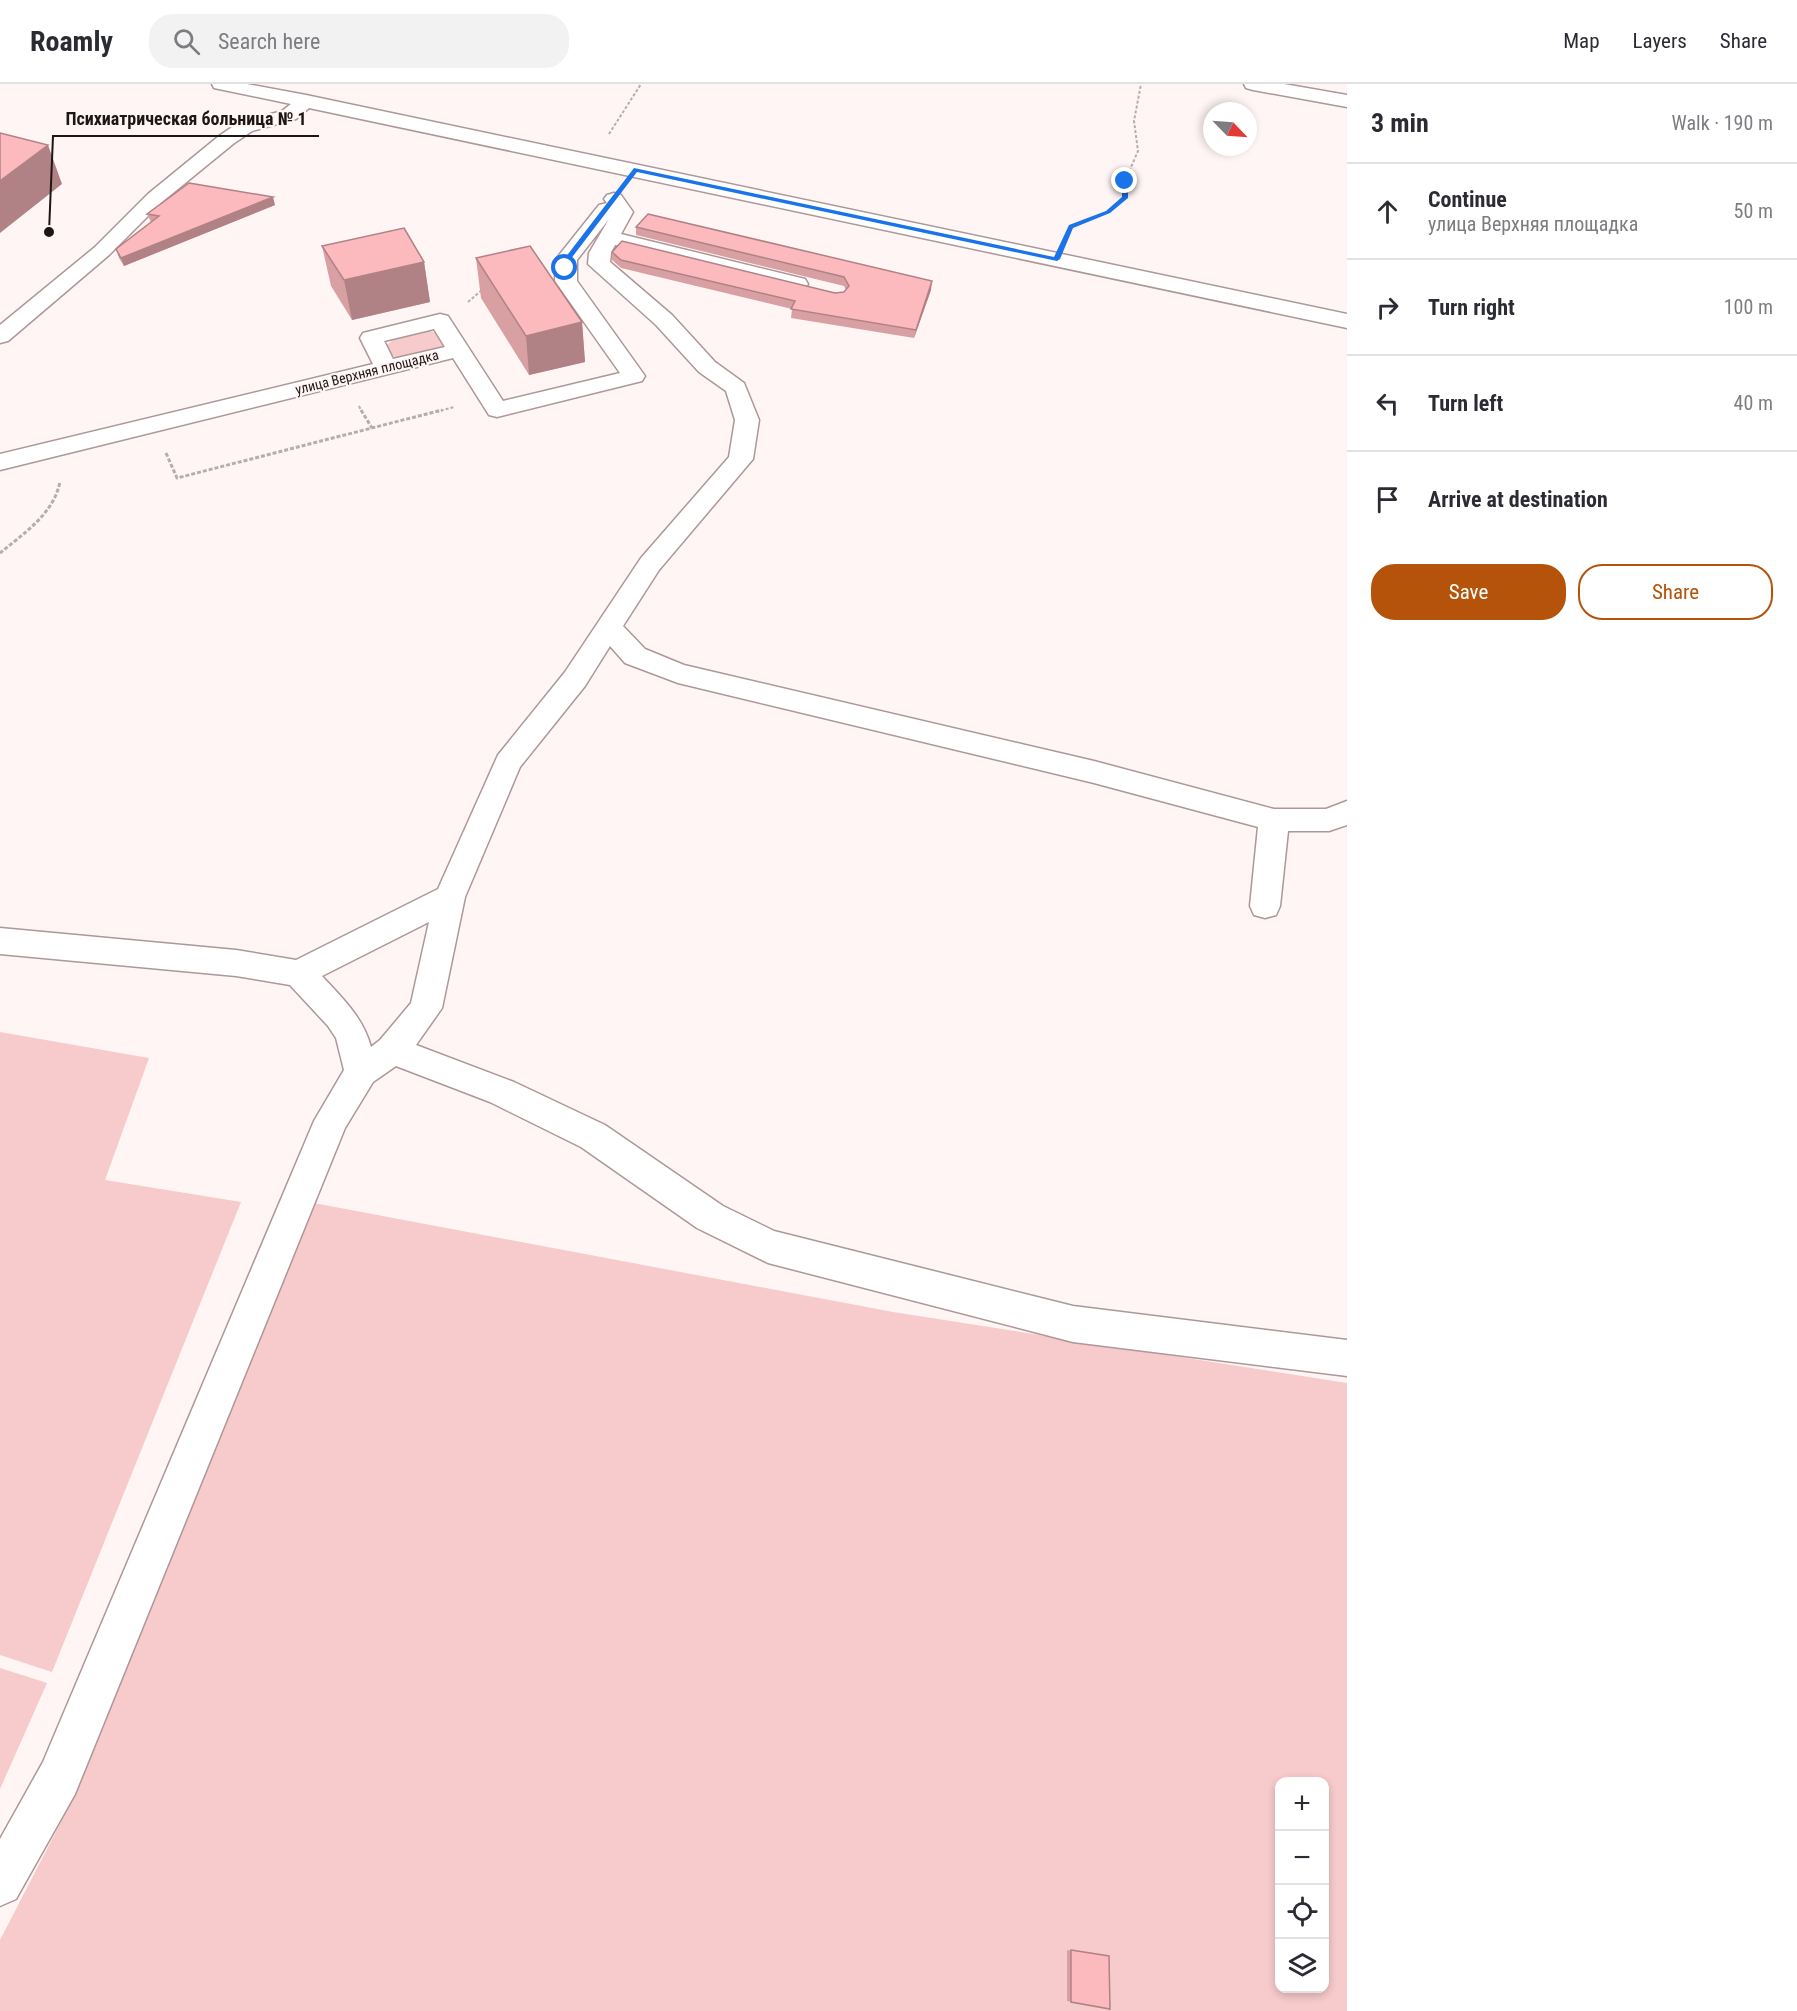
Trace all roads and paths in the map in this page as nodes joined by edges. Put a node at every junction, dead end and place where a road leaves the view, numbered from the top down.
1 (221, 84) edge
2 (641, 84) edge
3 (1141, 84) edge
4 (1253, 84) edge
5 (306, 101) junction
6 (1347, 101) edge
7 (606, 138) dead end
8 (636, 170) junction
9 (614, 199) junction
10 (610, 237) junction
11 (1057, 259) junction
12 (813, 288) edge
13 (1347, 321) edge
14 (0, 336) edge
15 (459, 350) junction
16 (386, 367) junction
17 (489, 398) junction
18 (153, 424) junction
19 (58, 447) junction
20 (0, 462) edge
21 (0, 553) edge
22 (608, 627) junction
23 (1347, 812) edge
24 (1274, 819) junction
25 (450, 897) junction
26 (1265, 906) dead end
27 (0, 941) edge
28 (299, 973) junction
29 (392, 1050) junction
30 (361, 1072) junction
31 (1347, 1358) edge
32 (0, 1883) edge

1 - 5 street
2 - 7 path
3 - 11 path
4 - 6 street
5 - 8 street
5 - 14 street
8 - 9 street
8 - 11 street
9 - 10 street
9 - 17 street
10 - 12 street
10 - 22 street
11 - 13 street
15 - 16 street, улица Верхняя площадка
15 - 16 street
15 - 17 street, улица Верхняя площадка
16 - 18 street, улица Верхняя площадка
17 - 18 path
18 - 19 street, улица Верхняя площадка
19 - 20 street, улица Верхняя площадка
19 - 21 path
22 - 24 street
22 - 25 street
23 - 24 street
24 - 26 street
25 - 28 street
25 - 29 street
27 - 28 street
28 - 30 street
29 - 30 street
29 - 31 street
30 - 32 street

